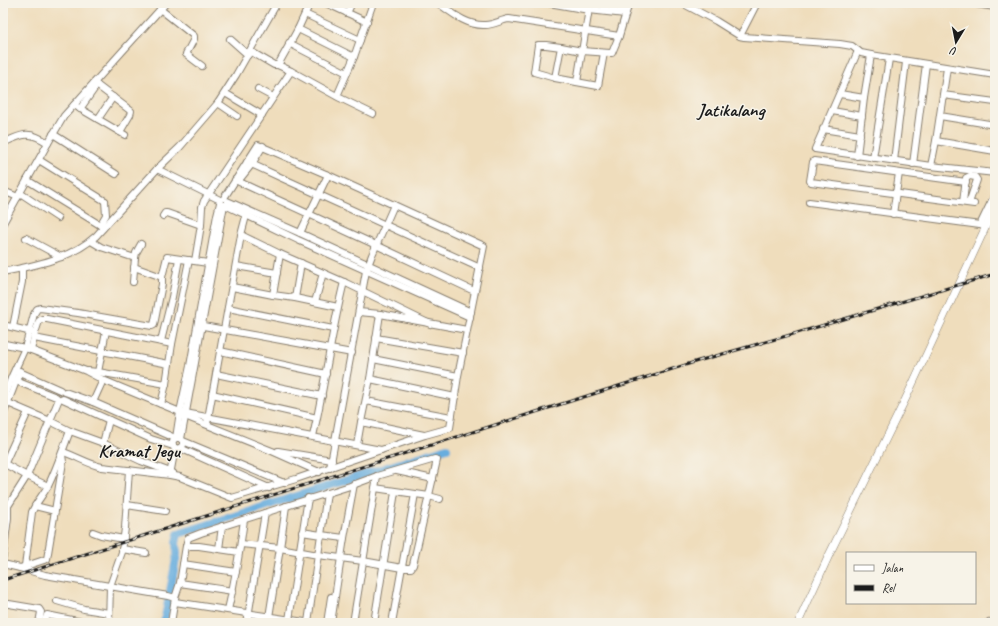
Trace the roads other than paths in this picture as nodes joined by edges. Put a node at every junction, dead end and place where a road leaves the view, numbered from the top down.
1 (166, 3) edge
2 (277, 3) edge
3 (310, 3) edge
4 (326, 3) edge
5 (352, 3) edge
6 (373, 3) edge
7 (438, 3) edge
8 (549, 3) edge
9 (578, 3) edge
10 (682, 3) edge
11 (757, 3) edge
12 (970, 3) edge
13 (589, 6) edge
14 (995, 7) edge
15 (627, 9) edge
16 (160, 10) junction
17 (347, 13) junction
18 (305, 14) junction
19 (367, 22) junction
20 (298, 29) junction
21 (586, 30) junction
22 (619, 36) junction
23 (740, 36) junction
24 (230, 40) dead end
25 (360, 40) junction
26 (289, 43) junction
27 (561, 47) junction
28 (582, 51) junction
29 (858, 51) junction
30 (249, 53) junction
31 (604, 53) junction
32 (871, 55) junction
33 (354, 57) junction
34 (889, 59) junction
35 (906, 62) junction
36 (926, 64) junction
37 (278, 65) junction
38 (202, 66) dead end
39 (947, 68) junction
40 (291, 71) junction
41 (347, 73) junction
42 (995, 75) edge
43 (555, 78) junction
44 (577, 82) junction
45 (95, 84) junction
46 (258, 89) dead end
47 (225, 93) junction
48 (840, 94) junction
49 (943, 94) junction
50 (337, 96) junction
51 (113, 97) junction
52 (274, 97) junction
53 (864, 98) junction
54 (995, 102) edge
55 (218, 103) junction
56 (74, 105) junction
57 (80, 109) junction
58 (832, 111) junction
59 (373, 114) dead end
60 (262, 115) junction
61 (237, 116) dead end
62 (862, 116) junction
63 (940, 116) junction
64 (98, 119) junction
65 (995, 125) edge
66 (823, 129) junction
67 (54, 134) junction
68 (860, 135) junction
69 (936, 141) junction
70 (3, 143) edge
71 (48, 143) junction
72 (995, 151) edge
73 (857, 156) junction
74 (873, 158) junction
75 (39, 160) junction
76 (894, 161) junction
77 (250, 163) junction
78 (913, 164) junction
79 (931, 166) junction
80 (157, 169) junction
81 (899, 172) junction
82 (995, 173) edge
83 (116, 174) dead end
84 (328, 175) junction
85 (27, 180) junction
86 (237, 181) junction
87 (966, 182) junction
88 (3, 191) edge
89 (318, 194) junction
90 (896, 194) junction
91 (995, 194) edge
92 (19, 195) junction
93 (208, 195) junction
94 (224, 202) junction
95 (809, 202) dead end
96 (968, 203) junction
97 (394, 206) junction
98 (995, 207) edge
99 (309, 214) junction
100 (893, 214) junction
101 (163, 216) dead end
102 (246, 216) junction
103 (58, 218) dead end
104 (3, 223) edge
105 (201, 225) junction
106 (386, 225) junction
107 (102, 226) junction
108 (983, 226) junction
109 (300, 233) junction
110 (242, 235) junction
111 (26, 238) dead end
112 (90, 241) junction
113 (141, 244) dead end
114 (376, 245) junction
115 (280, 254) junction
116 (61, 257) junction
117 (135, 258) junction
118 (179, 259) junction
119 (192, 261) junction
120 (208, 263) junction
121 (301, 263) junction
122 (236, 266) junction
123 (134, 267) junction
124 (22, 268) junction
125 (367, 268) junction
126 (480, 268) junction
127 (3, 272) edge
128 (277, 273) junction
129 (323, 273) junction
130 (162, 277) junction
131 (133, 282) dead end
132 (344, 282) junction
133 (232, 287) junction
134 (363, 291) junction
135 (474, 291) junction
136 (273, 295) junction
137 (295, 298) junction
138 (315, 302) junction
139 (338, 307) junction
140 (228, 308) junction
141 (359, 312) junction
142 (380, 314) junction
143 (470, 314) junction
144 (98, 316) junction
145 (430, 324) junction
146 (199, 326) junction
147 (333, 328) junction
148 (97, 329) junction
149 (224, 330) junction
150 (467, 330) junction
151 (106, 331) junction
152 (32, 334) junction
153 (376, 338) junction
154 (161, 341) junction
155 (5, 344) dead end
156 (172, 344) junction
157 (28, 349) junction
158 (330, 350) junction
159 (102, 351) junction
160 (220, 351) junction
161 (352, 353) junction
162 (463, 353) junction
163 (373, 359) junction
164 (169, 364) junction
165 (18, 370) junction
166 (86, 371) junction
167 (98, 372) junction
168 (216, 374) junction
169 (326, 374) junction
170 (458, 376) junction
171 (370, 379) junction
172 (14, 380) junction
173 (103, 380) junction
174 (166, 384) junction
175 (62, 391) junction
176 (212, 394) junction
177 (322, 396) junction
178 (455, 398) junction
179 (59, 399) junction
180 (5, 401) edge
181 (366, 401) junction
182 (93, 402) junction
183 (161, 404) junction
184 (28, 412) junction
185 (184, 414) junction
186 (3, 415) edge
187 (208, 417) junction
188 (451, 417) junction
189 (317, 418) junction
190 (109, 420) junction
191 (50, 421) junction
192 (361, 422) junction
193 (207, 424) junction
194 (70, 431) junction
195 (313, 436) junction
196 (426, 436) junction
197 (179, 439) junction
198 (336, 441) junction
199 (103, 443) junction
200 (358, 444) junction
201 (177, 448) junction
202 (383, 450) junction
203 (272, 451) junction
204 (62, 453) junction
205 (332, 460) junction
206 (4, 465) edge
207 (330, 468) junction
208 (129, 470) junction
209 (397, 470) junction
210 (319, 472) junction
211 (172, 474) junction
212 (27, 476) junction
213 (377, 476) junction
214 (433, 479) junction
215 (284, 483) junction
216 (352, 485) junction
217 (48, 486) junction
218 (269, 488) junction
219 (375, 488) junction
220 (395, 492) junction
221 (327, 493) junction
222 (415, 494) junction
223 (429, 496) junction
224 (308, 498) junction
225 (440, 499) dead end
226 (127, 505) junction
227 (8, 506) junction
228 (34, 506) junction
229 (286, 506) junction
230 (55, 511) junction
231 (165, 511) dead end
232 (3, 513) edge
233 (265, 513) junction
234 (244, 520) junction
235 (222, 526) junction
236 (93, 532) dead end
237 (302, 532) junction
238 (201, 533) junction
239 (321, 535) junction
240 (343, 535) junction
241 (407, 535) junction
242 (420, 537) junction
243 (124, 539) junction
244 (241, 544) junction
245 (186, 546) junction
246 (199, 546) junction
247 (260, 546) junction
248 (280, 548) junction
249 (122, 549) junction
250 (219, 549) junction
251 (239, 552) junction
252 (299, 552) junction
253 (146, 553) dead end
254 (318, 555) junction
255 (3, 556) edge
256 (340, 557) junction
257 (363, 560) junction
258 (3, 564) edge
259 (183, 564) junction
260 (383, 565) junction
261 (23, 567) junction
262 (402, 568) junction
263 (236, 572) junction
264 (180, 583) junction
265 (110, 586) junction
266 (233, 591) junction
267 (334, 593) junction
268 (172, 598) junction
269 (57, 602) dead end
270 (3, 603) edge
271 (228, 610) junction
272 (109, 613) junction
273 (248, 613) junction
274 (269, 617) junction
275 (288, 620) junction
276 (308, 622) edge
277 (39, 623) edge
278 (44, 623) edge
279 (87, 623) edge
280 (109, 623) edge
281 (170, 623) edge
282 (247, 623) edge
283 (311, 623) edge
284 (327, 623) edge
285 (331, 623) edge
286 (352, 623) edge
287 (374, 623) edge
288 (392, 623) edge
289 (798, 623) edge

1 - 16 street
2 - 30 street
3 - 18 street
4 - 17 street
5 - 17 street
6 - 19 street
7 - 21 street
8 - 13 street
9 - 13 street
10 - 23 street
11 - 23 street
12 - 14 street
13 - 15 street
13 - 21 street
15 - 22 street
16 - 38 street
16 - 45 street
17 - 19 street
18 - 20 street
18 - 25 street
19 - 25 street
20 - 26 street
20 - 33 street
21 - 22 street
21 - 28 street
22 - 31 street
23 - 29 street
24 - 30 street
25 - 33 street
26 - 37 street
26 - 41 street
27 - 28 street
27 - 43 street
27 - 43 street
28 - 31 street
28 - 44 street
29 - 32 street
29 - 48 street
30 - 37 street
30 - 47 street
31 - 44 street
32 - 34 street
32 - 53 street
33 - 41 street
34 - 35 street
34 - 74 street
35 - 36 street
35 - 76 street
36 - 39 street
36 - 78 street
37 - 40 street
39 - 42 street
39 - 49 street
40 - 50 street
40 - 52 street
41 - 50 street
43 - 44 street
45 - 51 street
45 - 56 street
45 - 57 street
46 - 52 street
47 - 55 street
47 - 60 street
48 - 53 street
48 - 58 street
49 - 54 street
49 - 63 street
50 - 59 street
51 - 64 street
51 - 64 street
52 - 60 street
53 - 62 street
55 - 61 street
55 - 80 street
56 - 57 street
56 - 67 street
57 - 64 street
58 - 62 street
58 - 66 street
60 - 93 street
62 - 68 street
63 - 65 street
63 - 69 street
66 - 68 street
66 - 73 street
67 - 71 street
67 - 83 street
68 - 73 street
69 - 72 street
69 - 79 street
70 - 71 street
71 - 75 street
73 - 74 street
74 - 76 street
75 - 85 street
75 - 107 street
76 - 78 street
77 - 84 street
77 - 86 street
77 - 89 street
78 - 79 street
79 - 82 street
80 - 93 street
80 - 107 street
81 - 87 street
81 - 90 street
81 - 90 street
84 - 89 street
84 - 97 street
85 - 92 street
85 - 107 street
86 - 94 street
86 - 99 street
87 - 96 street
87 - 96 street
88 - 92 street
89 - 99 street
89 - 106 street
90 - 96 street
90 - 100 street
91 - 108 street
92 - 103 street
92 - 104 street
93 - 94 street
93 - 105 street
94 - 102 street
94 - 109 street
94 - 120 street
94 - 146 street
95 - 100 street
97 - 106 street
97 - 126 street
98 - 108 main road
99 - 109 street
99 - 114 street
100 - 108 street
101 - 105 street
102 - 110 street
102 - 125 street
105 - 119 street
106 - 114 street
106 - 126 street
107 - 112 street
108 - 289 main road
109 - 125 street
110 - 115 street
110 - 122 street
111 - 116 street
112 - 116 street
112 - 117 street
113 - 117 street
114 - 125 street
114 - 135 street
115 - 121 street
115 - 128 street
116 - 124 street
117 - 123 street
118 - 119 street
118 - 130 street
118 - 154 street
119 - 120 street
119 - 156 street
120 - 146 street
121 - 129 street
121 - 137 street
122 - 128 street
122 - 133 street
123 - 130 street
123 - 131 street
124 - 127 street
124 - 152 street
125 - 134 street
125 - 143 street
126 - 135 street
128 - 136 street
129 - 132 street
129 - 138 street
130 - 144 street
132 - 134 street
132 - 139 street
133 - 136 street
133 - 140 street
134 - 141 street
134 - 145 street
135 - 143 street
136 - 137 street
137 - 138 street
138 - 139 street
139 - 147 street
140 - 147 street
140 - 149 street
141 - 142 street
141 - 161 street
142 - 145 street
142 - 153 street
143 - 150 street
144 - 148 street
144 - 152 street
145 - 150 street
146 - 149 street
146 - 185 street
147 - 158 street
148 - 151 street
148 - 152 street
149 - 158 street
149 - 160 street
150 - 162 street
151 - 154 street
151 - 159 street
152 - 157 street
152 - 159 street
153 - 162 street
153 - 163 street
154 - 156 street
155 - 157 street
156 - 164 street
157 - 165 street
157 - 166 street
158 - 161 street
158 - 169 street
159 - 164 street
159 - 167 street
160 - 168 street
160 - 169 street
161 - 198 street
162 - 170 street
163 - 170 street
163 - 171 street
164 - 174 street
165 - 172 street
165 - 175 street
166 - 167 street
166 - 173 street
167 - 174 street
168 - 176 street
168 - 177 street
169 - 177 street
170 - 178 street
171 - 178 street
171 - 181 street
172 - 179 street
172 - 180 street
173 - 182 street
173 - 183 street
174 - 183 street
175 - 179 street
175 - 182 street
176 - 187 street
176 - 189 street
177 - 189 street
178 - 188 street
179 - 190 street
179 - 191 street
180 - 184 street
180 - 186 street
181 - 188 street
181 - 192 street
182 - 197 street
183 - 185 street
184 - 191 street
184 - 206 street
185 - 187 street
185 - 193 street
185 - 197 street
187 - 193 street
187 - 195 street
188 - 196 street
189 - 195 street
190 - 199 street
190 - 201 street
191 - 194 street
191 - 212 street
192 - 196 street
192 - 200 street
193 - 203 street
194 - 199 street
194 - 204 street
195 - 198 street
196 - 202 street
197 - 201 street
197 - 201 street
197 - 215 street
198 - 200 street
198 - 205 street
199 - 211 street
200 - 202 street
201 - 211 street
201 - 218 street
202 - 207 street
203 - 205 street
203 - 210 street
204 - 208 street
204 - 217 street
204 - 230 street
205 - 207 street
206 - 212 street
207 - 210 street
208 - 211 street
208 - 226 street
209 - 213 street
209 - 214 street
209 - 214 street
210 - 215 street
211 - 218 street
212 - 217 street
212 - 227 street
213 - 216 street
213 - 219 street
214 - 223 street
215 - 218 street
216 - 221 street
216 - 240 street
217 - 228 street
219 - 220 street
219 - 257 street
220 - 222 street
220 - 260 street
221 - 224 street
221 - 239 street
222 - 223 street
222 - 241 street
223 - 225 street
223 - 242 street
224 - 229 street
224 - 237 street
226 - 231 street
226 - 243 street
227 - 232 street
227 - 255 street
228 - 230 street
228 - 261 street
229 - 233 street
229 - 248 street
230 - 261 street
233 - 234 street
233 - 247 street
234 - 235 street
234 - 244 street
235 - 238 street
235 - 250 street
236 - 243 street
237 - 239 street
237 - 252 street
238 - 245 street
238 - 246 street
239 - 240 street
239 - 254 street
240 - 256 street
241 - 242 street
241 - 262 street
242 - 262 street
243 - 249 street
244 - 247 street
244 - 251 street
245 - 246 street
245 - 259 street
246 - 250 street
247 - 248 street
247 - 273 street
248 - 252 street
248 - 274 street
249 - 253 street
249 - 265 street
250 - 251 street
251 - 263 street
252 - 254 street
252 - 275 street
254 - 256 street
254 - 276 street
256 - 257 street
256 - 267 street
257 - 260 street
257 - 286 street
258 - 261 street
259 - 263 street
259 - 264 street
260 - 262 street
260 - 287 street
261 - 265 street
262 - 288 street
263 - 266 street
264 - 266 street
264 - 268 street
265 - 268 street
265 - 272 street
266 - 271 street
267 - 284 street
267 - 285 street
268 - 271 street
268 - 281 street
269 - 272 street
270 - 277 street
271 - 273 street
272 - 280 street
273 - 274 street
273 - 282 street
274 - 275 street
275 - 276 street
276 - 283 street
278 - 279 street

